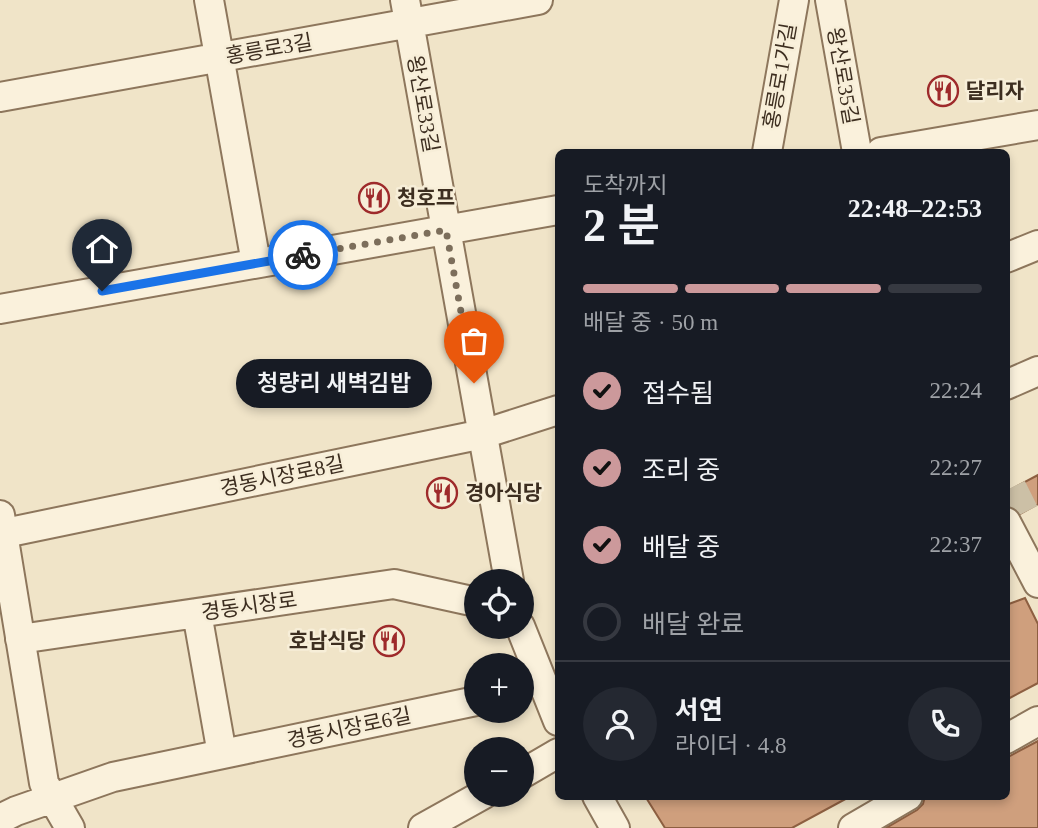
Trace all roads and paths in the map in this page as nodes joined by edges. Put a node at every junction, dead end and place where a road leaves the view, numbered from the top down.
1 (209, 0) edge
2 (538, 0) edge
3 (794, 0) edge
4 (830, 0) edge
5 (407, 12) edge
6 (219, 58) junction
7 (0, 97) edge
8 (1038, 125) edge
9 (768, 149) edge
10 (856, 149) edge
11 (898, 149) edge
12 (555, 211) edge
13 (446, 230) junction
14 (1038, 245) edge
15 (1010, 256) edge
16 (256, 263) junction
17 (0, 310) edge
18 (1038, 371) edge
19 (1010, 383) edge
20 (555, 411) edge
21 (483, 434) junction
22 (1, 527) edge
23 (1010, 530) edge
24 (507, 569) edge
25 (1038, 583) edge
26 (464, 599) edge
27 (197, 613) junction
28 (20, 639) junction
29 (534, 691) edge
30 (464, 704) edge
31 (555, 717) edge
32 (1038, 721) edge
33 (1010, 737) edge
34 (222, 754) junction
35 (555, 755) edge
36 (534, 767) edge
37 (52, 798) junction
38 (599, 800) edge
39 (901, 800) edge
40 (464, 805) edge
41 (0, 819) edge
42 (613, 827) edge
43 (70, 828) edge
44 (423, 828) edge
45 (853, 828) edge

1 - 6 street
2 - 5 street, 홍릉로3길
3 - 9 street, 홍릉로1가길
4 - 10 street, 왕산로35길
5 - 6 street, 홍릉로3길
5 - 13 street, 왕산로33길
6 - 7 street, 홍릉로3길
6 - 16 street
8 - 11 street
12 - 13 street
13 - 16 street
13 - 21 street, 왕산로33길
14 - 15 street
16 - 17 street
18 - 19 street
20 - 21 street, 경동시장로8길
21 - 22 street, 경동시장로8길
21 - 24 street, 왕산로33길
22 - 28 street
23 - 25 street
26 - 27 street, 경동시장로
27 - 28 street, 경동시장로
27 - 34 street
28 - 37 street
29 - 31 street
30 - 34 street, 경동시장로6길
32 - 33 street
34 - 37 street, 경동시장로6길
35 - 36 street
37 - 41 street, 경동시장로6길
37 - 43 street
38 - 42 street
39 - 45 street
40 - 44 street

